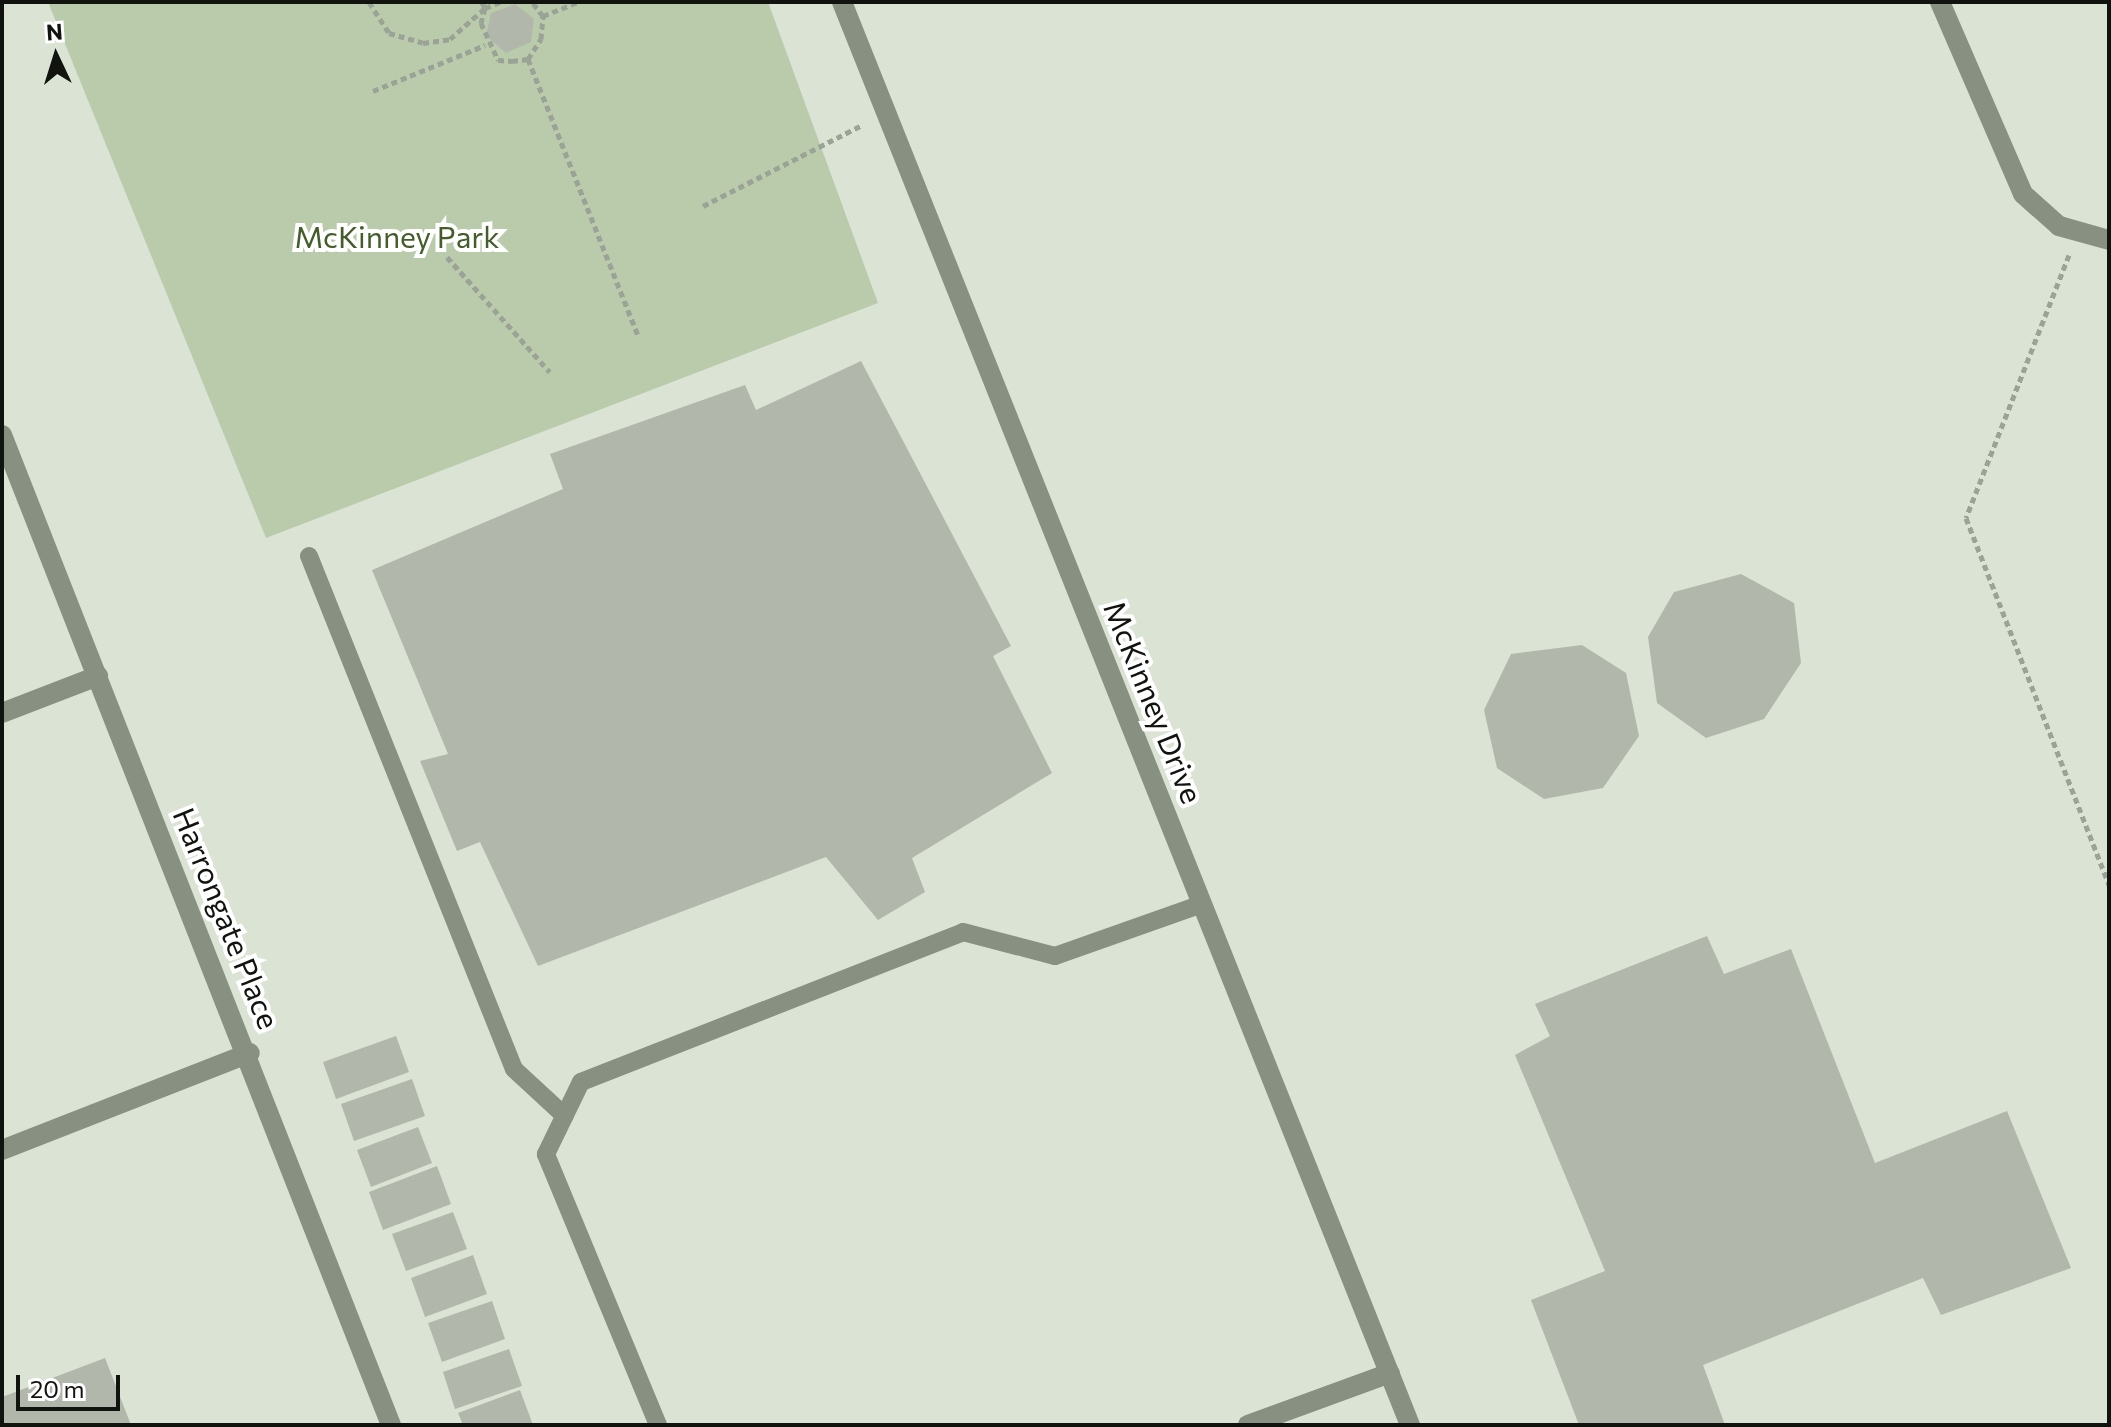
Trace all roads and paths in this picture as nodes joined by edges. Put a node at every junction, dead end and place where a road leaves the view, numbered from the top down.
1 (369, 2) edge
2 (500, 2) edge
3 (532, 2) edge
4 (578, 2) edge
5 (842, 2) edge
6 (1940, 2) edge
7 (484, 5) edge
8 (543, 16) junction
9 (485, 45) junction
10 (528, 59) junction
11 (373, 91) dead end
12 (886, 113) junction
13 (703, 206) dead end
14 (2078, 231) junction
15 (2109, 240) edge
16 (447, 257) dead end
17 (638, 335) dead end
18 (550, 372) dead end
19 (2, 435) edge
20 (309, 556) dead end
21 (98, 676) junction
22 (2, 713) edge
23 (2109, 885) edge
24 (1202, 904) junction
25 (250, 1053) junction
26 (565, 1116) junction
27 (2, 1150) edge
28 (1390, 1373) junction
29 (391, 1425) edge
30 (658, 1425) edge
31 (1248, 1425) edge
32 (1410, 1425) edge

1 - 7 path
2 - 7 path
3 - 8 path
4 - 8 path
5 - 12 street, McKinney Drive
6 - 14 street
7 - 9 path
8 - 10 path
9 - 10 path
9 - 11 path
10 - 17 path
12 - 13 path
12 - 24 street, McKinney Drive
14 - 15 street
14 - 23 path
16 - 18 path
19 - 21 street, Harrongate Place
20 - 26 lane
21 - 22 street
21 - 25 street, Harrongate Place
24 - 26 lane
24 - 28 street, McKinney Drive
25 - 27 street
25 - 29 street, Harrongate Place
26 - 30 lane
28 - 31 street
28 - 32 street, McKinney Drive

